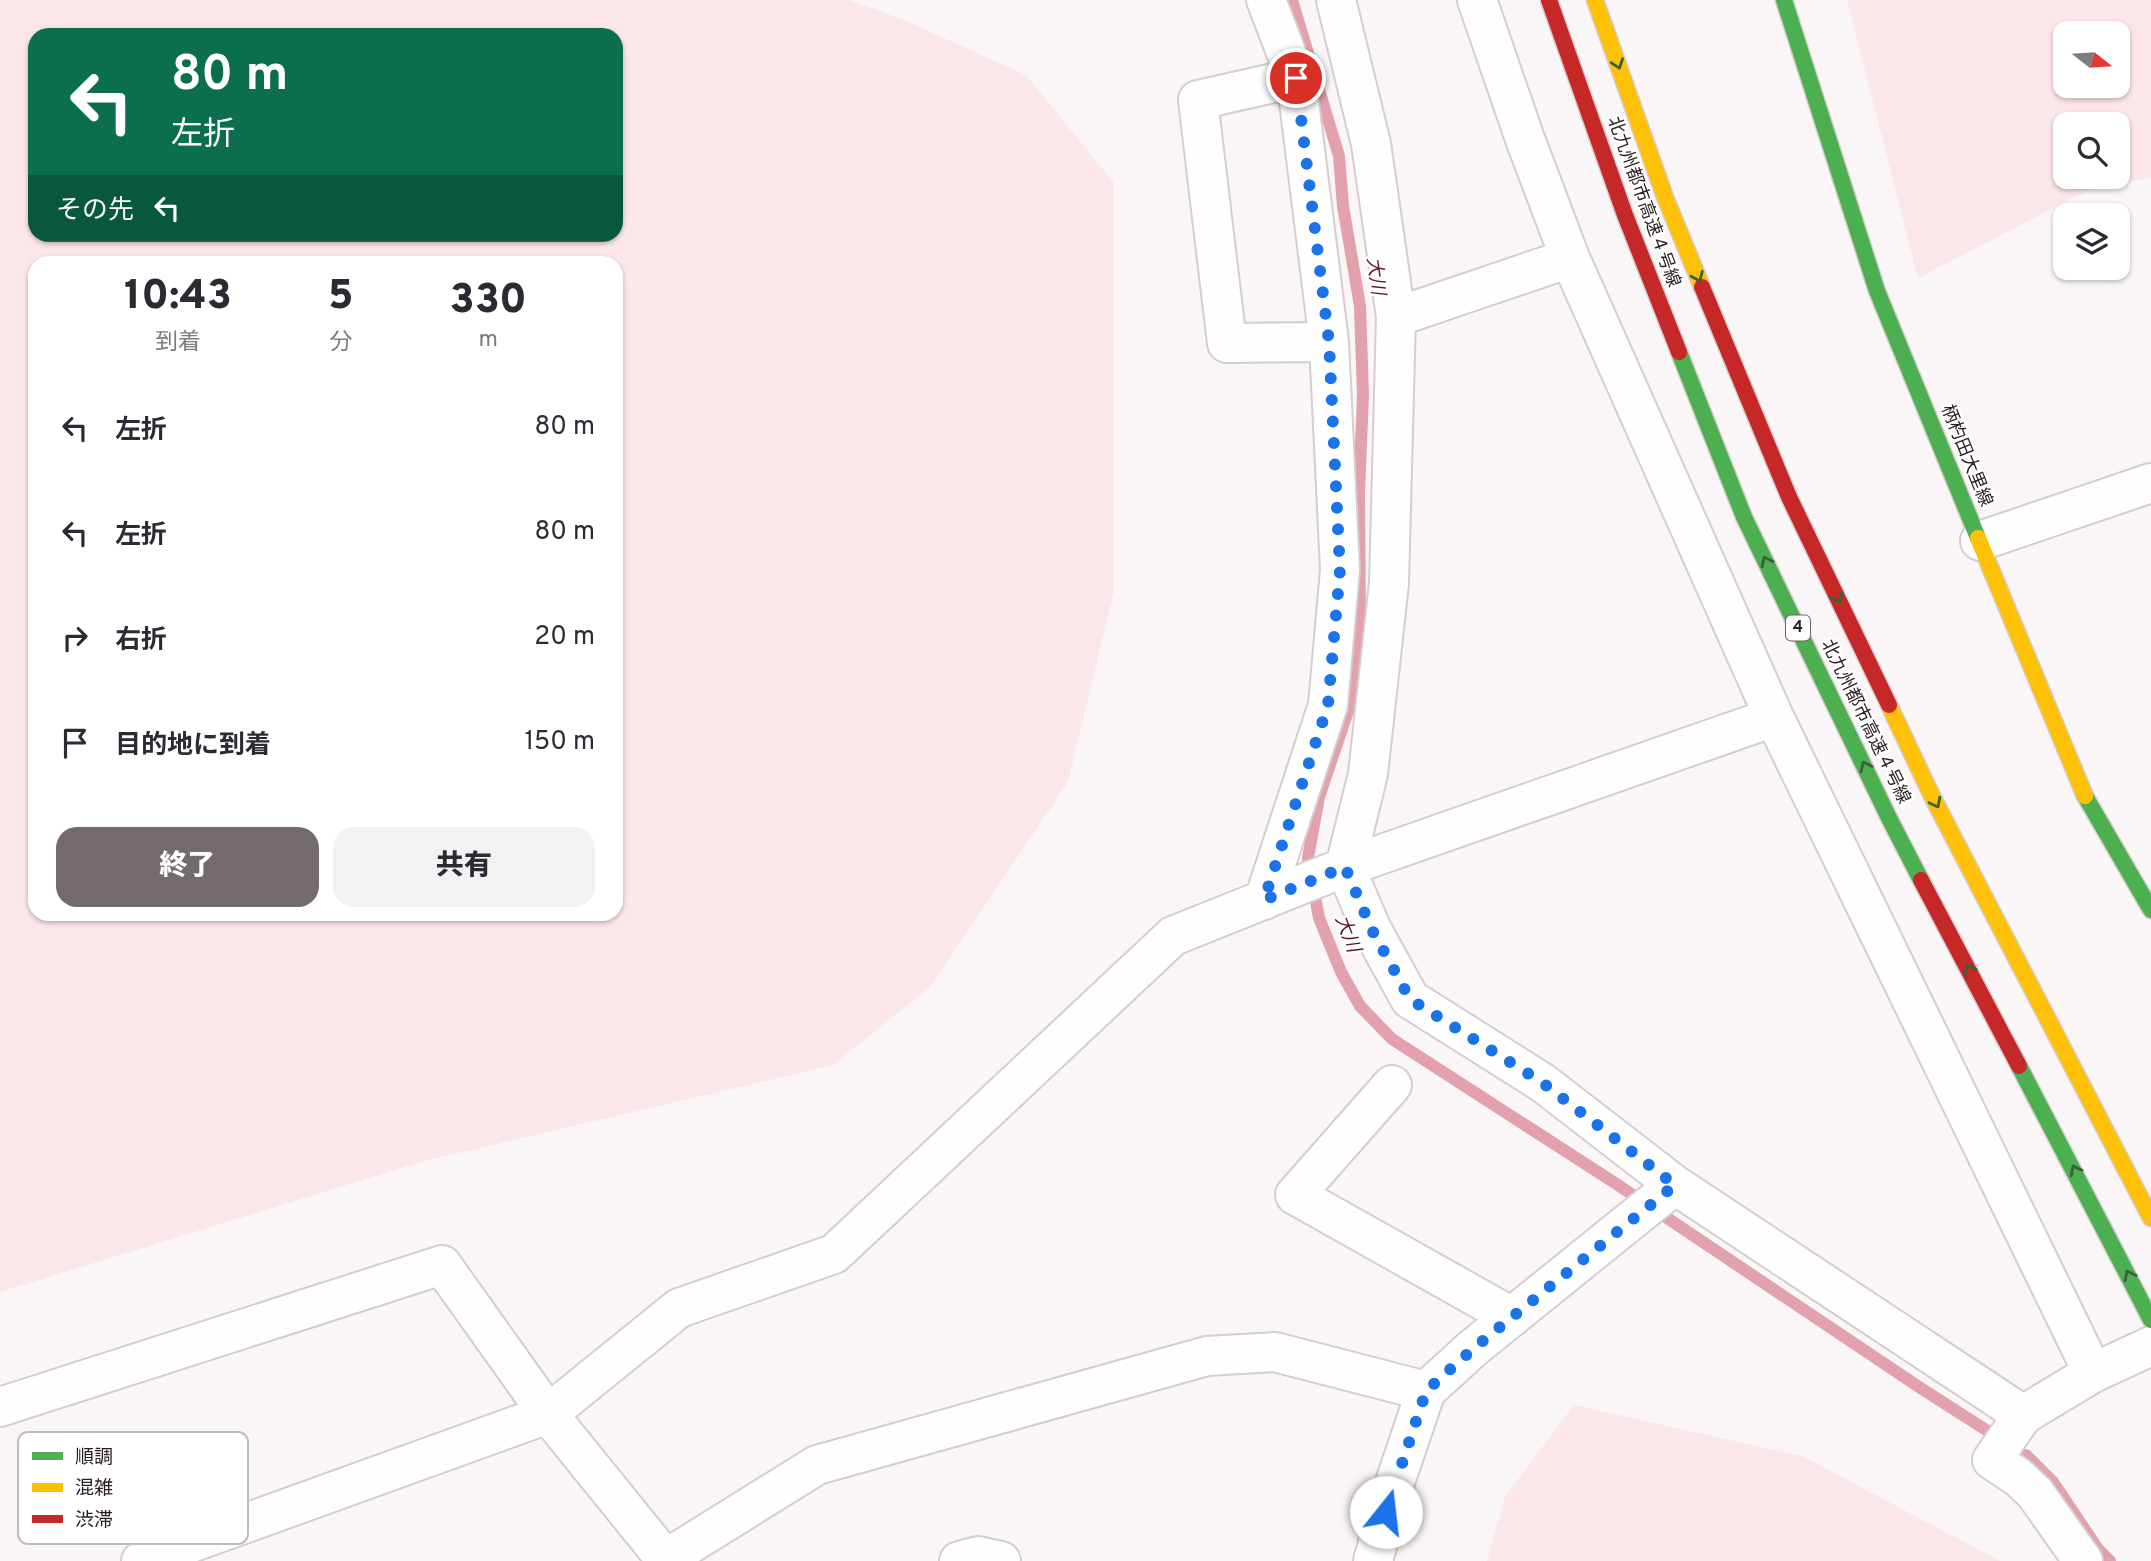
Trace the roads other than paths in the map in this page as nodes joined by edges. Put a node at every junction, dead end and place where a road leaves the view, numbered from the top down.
1 (1266, 0) edge
2 (1336, 0) edge
3 (1477, 0) edge
4 (1549, 0) edge
5 (1595, 0) edge
6 (1784, 0) edge
7 (1296, 78) junction
8 (1570, 258) junction
9 (1396, 317) junction
10 (1329, 342) junction
11 (2151, 483) edge
12 (1980, 541) junction
13 (1774, 717) junction
14 (1345, 867) junction
15 (1264, 900) junction
16 (2151, 910) edge
17 (1392, 1085) dead end
18 (1675, 1185) junction
19 (2151, 1218) edge
20 (1512, 1317) junction
21 (2151, 1320) edge
22 (2151, 1346) edge
23 (2093, 1373) junction
24 (1426, 1391) junction
25 (0, 1408) edge
26 (548, 1414) junction
27 (2023, 1415) junction
28 (248, 1533) edge
29 (209, 1549) edge
30 (667, 1560) edge
31 (141, 1561) edge
32 (959, 1561) edge
33 (1001, 1561) edge
34 (1373, 1561) edge
35 (2083, 1561) edge

1 - 7 street
2 - 9 street
3 - 8 street
21 -> 4 main road, 北九州都市高速４号線 / 4
5 -> 19 main road, 北九州都市高速４号線
6 - 12 main road, 柄杓田大里線
7 - 10 street
7 - 10 street
8 - 9 street
8 - 13 street
9 - 14 street
10 - 15 street
11 - 12 street
12 - 16 main road, 柄杓田大里線
13 - 14 street
13 - 23 street
14 - 15 street
14 - 18 street
15 - 26 street
17 - 20 street
18 - 20 street
18 - 27 street
20 - 24 street
22 - 23 street
23 - 27 street
24 - 30 street
24 - 34 street
25 - 26 street
26 - 28 street
26 - 30 street
27 - 35 street
29 - 31 street
32 - 33 street

